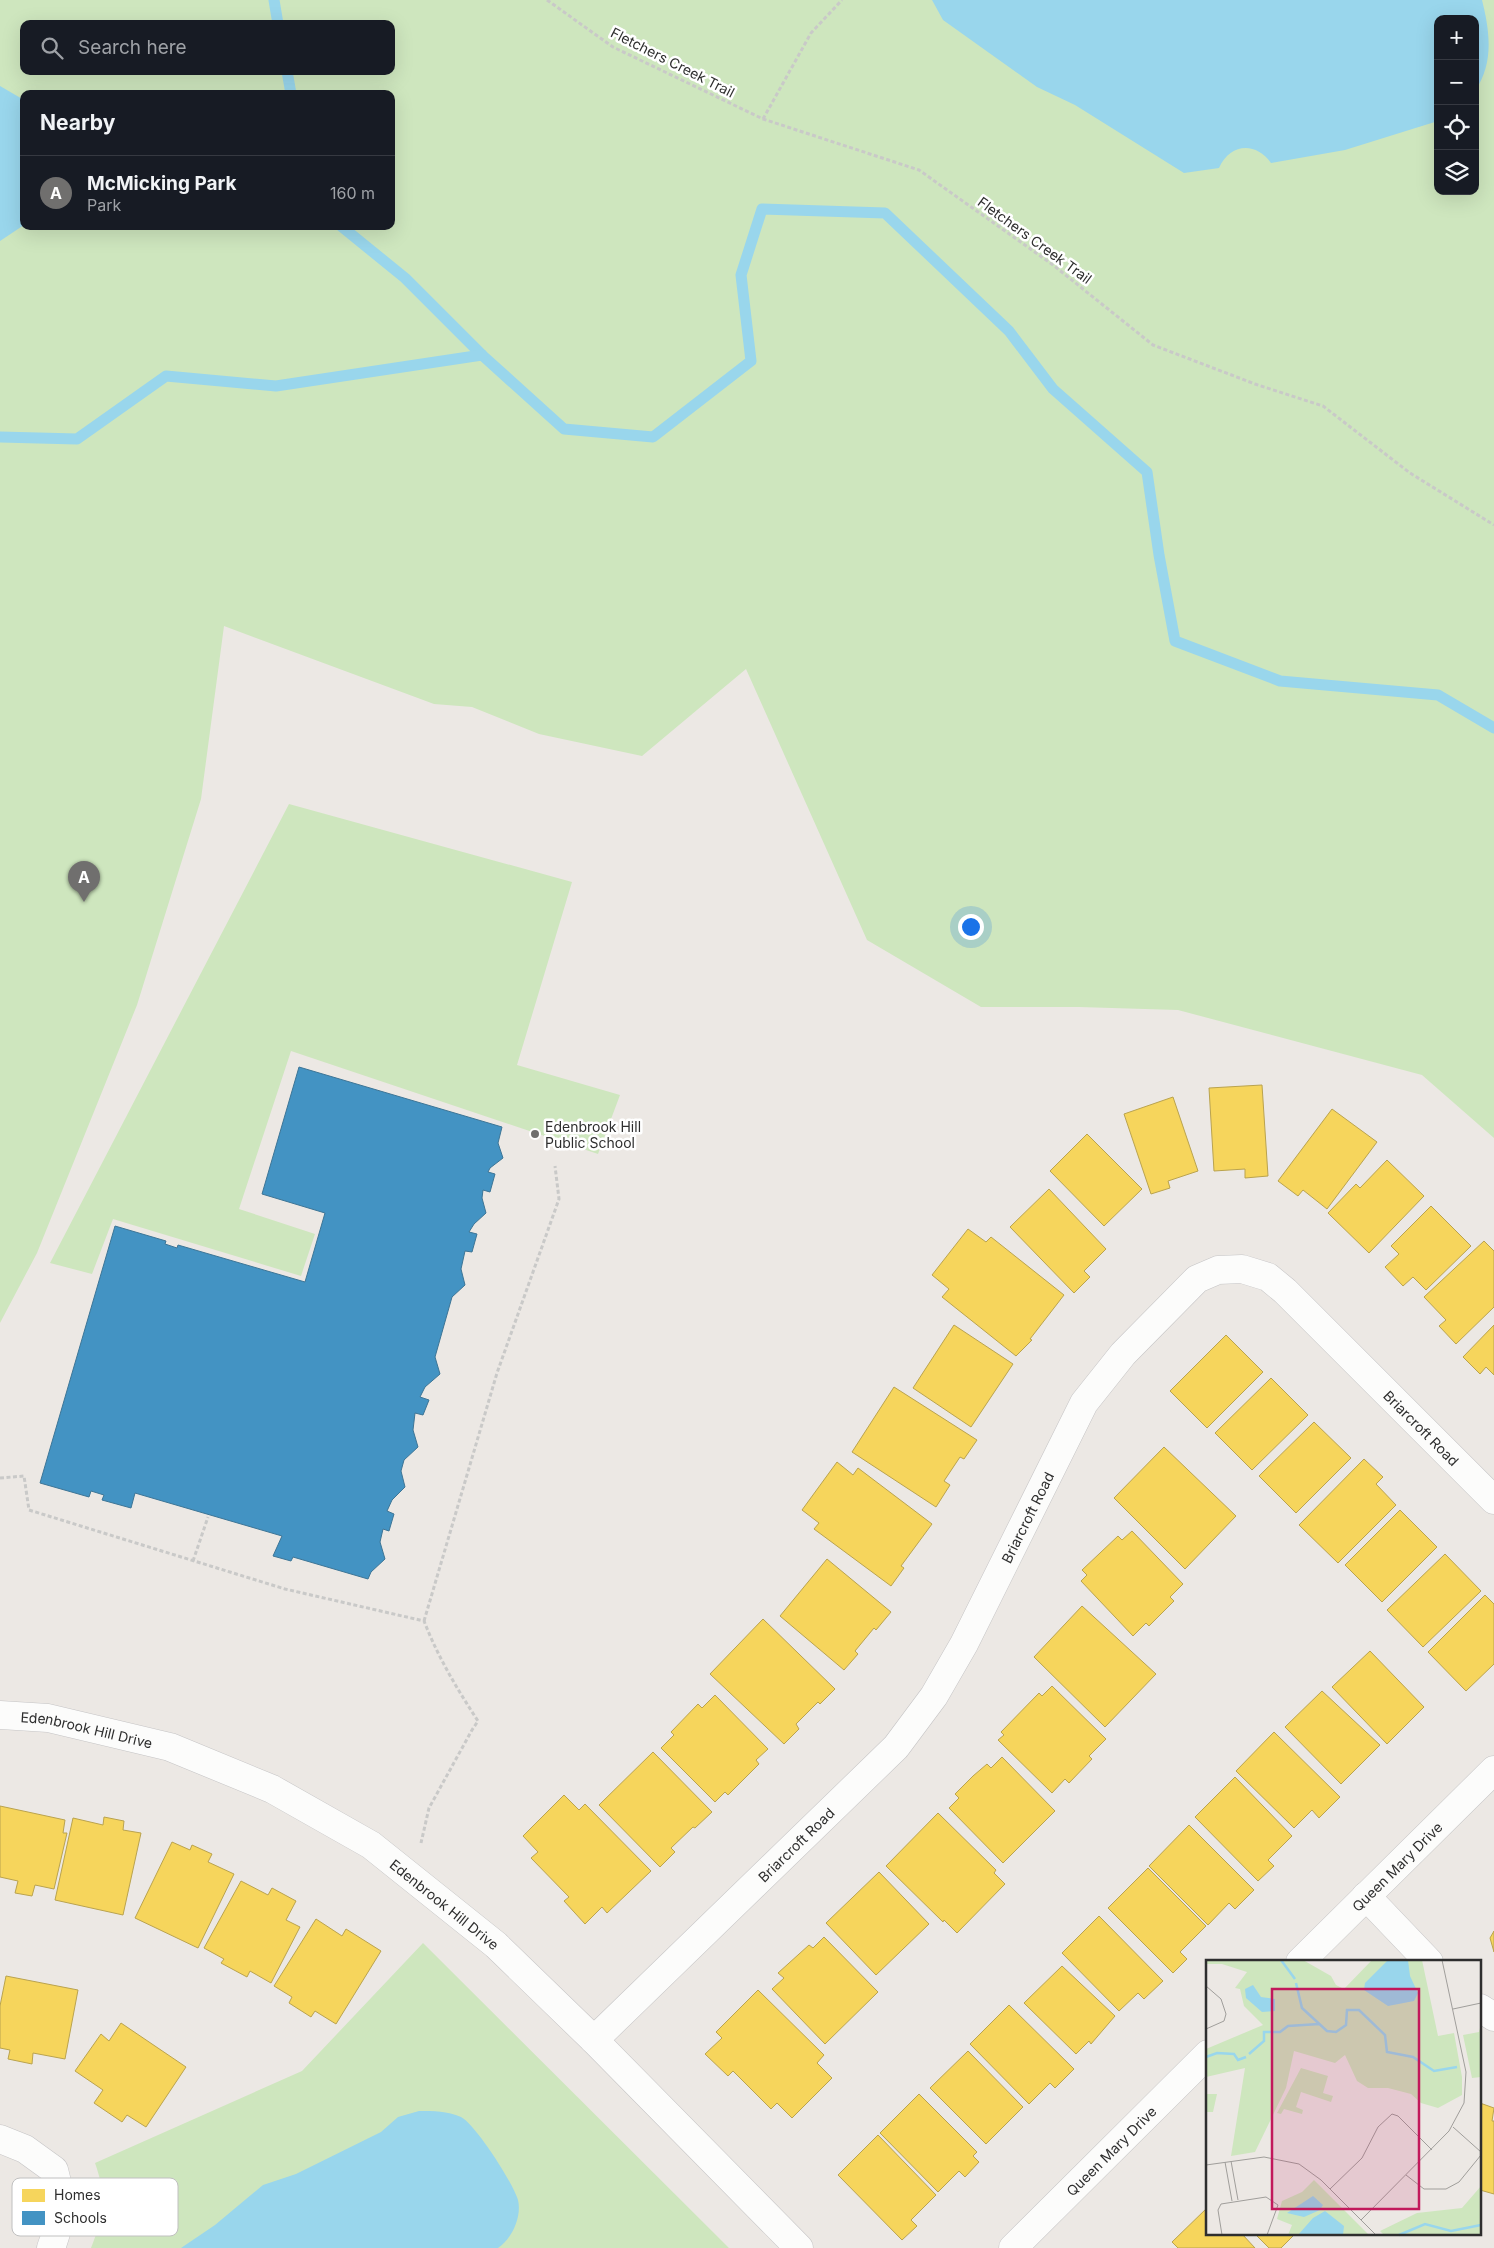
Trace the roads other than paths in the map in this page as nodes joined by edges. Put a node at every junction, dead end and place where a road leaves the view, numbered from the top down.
1 (1494, 1500) edge
2 (0, 1715) edge
3 (1494, 1770) edge
4 (1366, 1896) junction
5 (1302, 1960) edge
6 (1427, 1960) edge
7 (1482, 2009) edge
8 (1494, 2017) edge
9 (594, 2040) junction
10 (1206, 2056) edge
11 (0, 2139) edge
12 (56, 2178) edge
13 (56, 2236) edge
14 (51, 2248) edge
15 (799, 2248) edge
16 (1013, 2248) edge

1 - 9 street, Briarcroft Road
2 - 9 street, Edenbrook Hill Drive
3 - 4 street, Queen Mary Drive
4 - 5 street, Queen Mary Drive
4 - 6 street
7 - 8 street
9 - 15 street, Edenbrook Hill Drive
10 - 16 street, Queen Mary Drive
11 - 12 street
13 - 14 street

